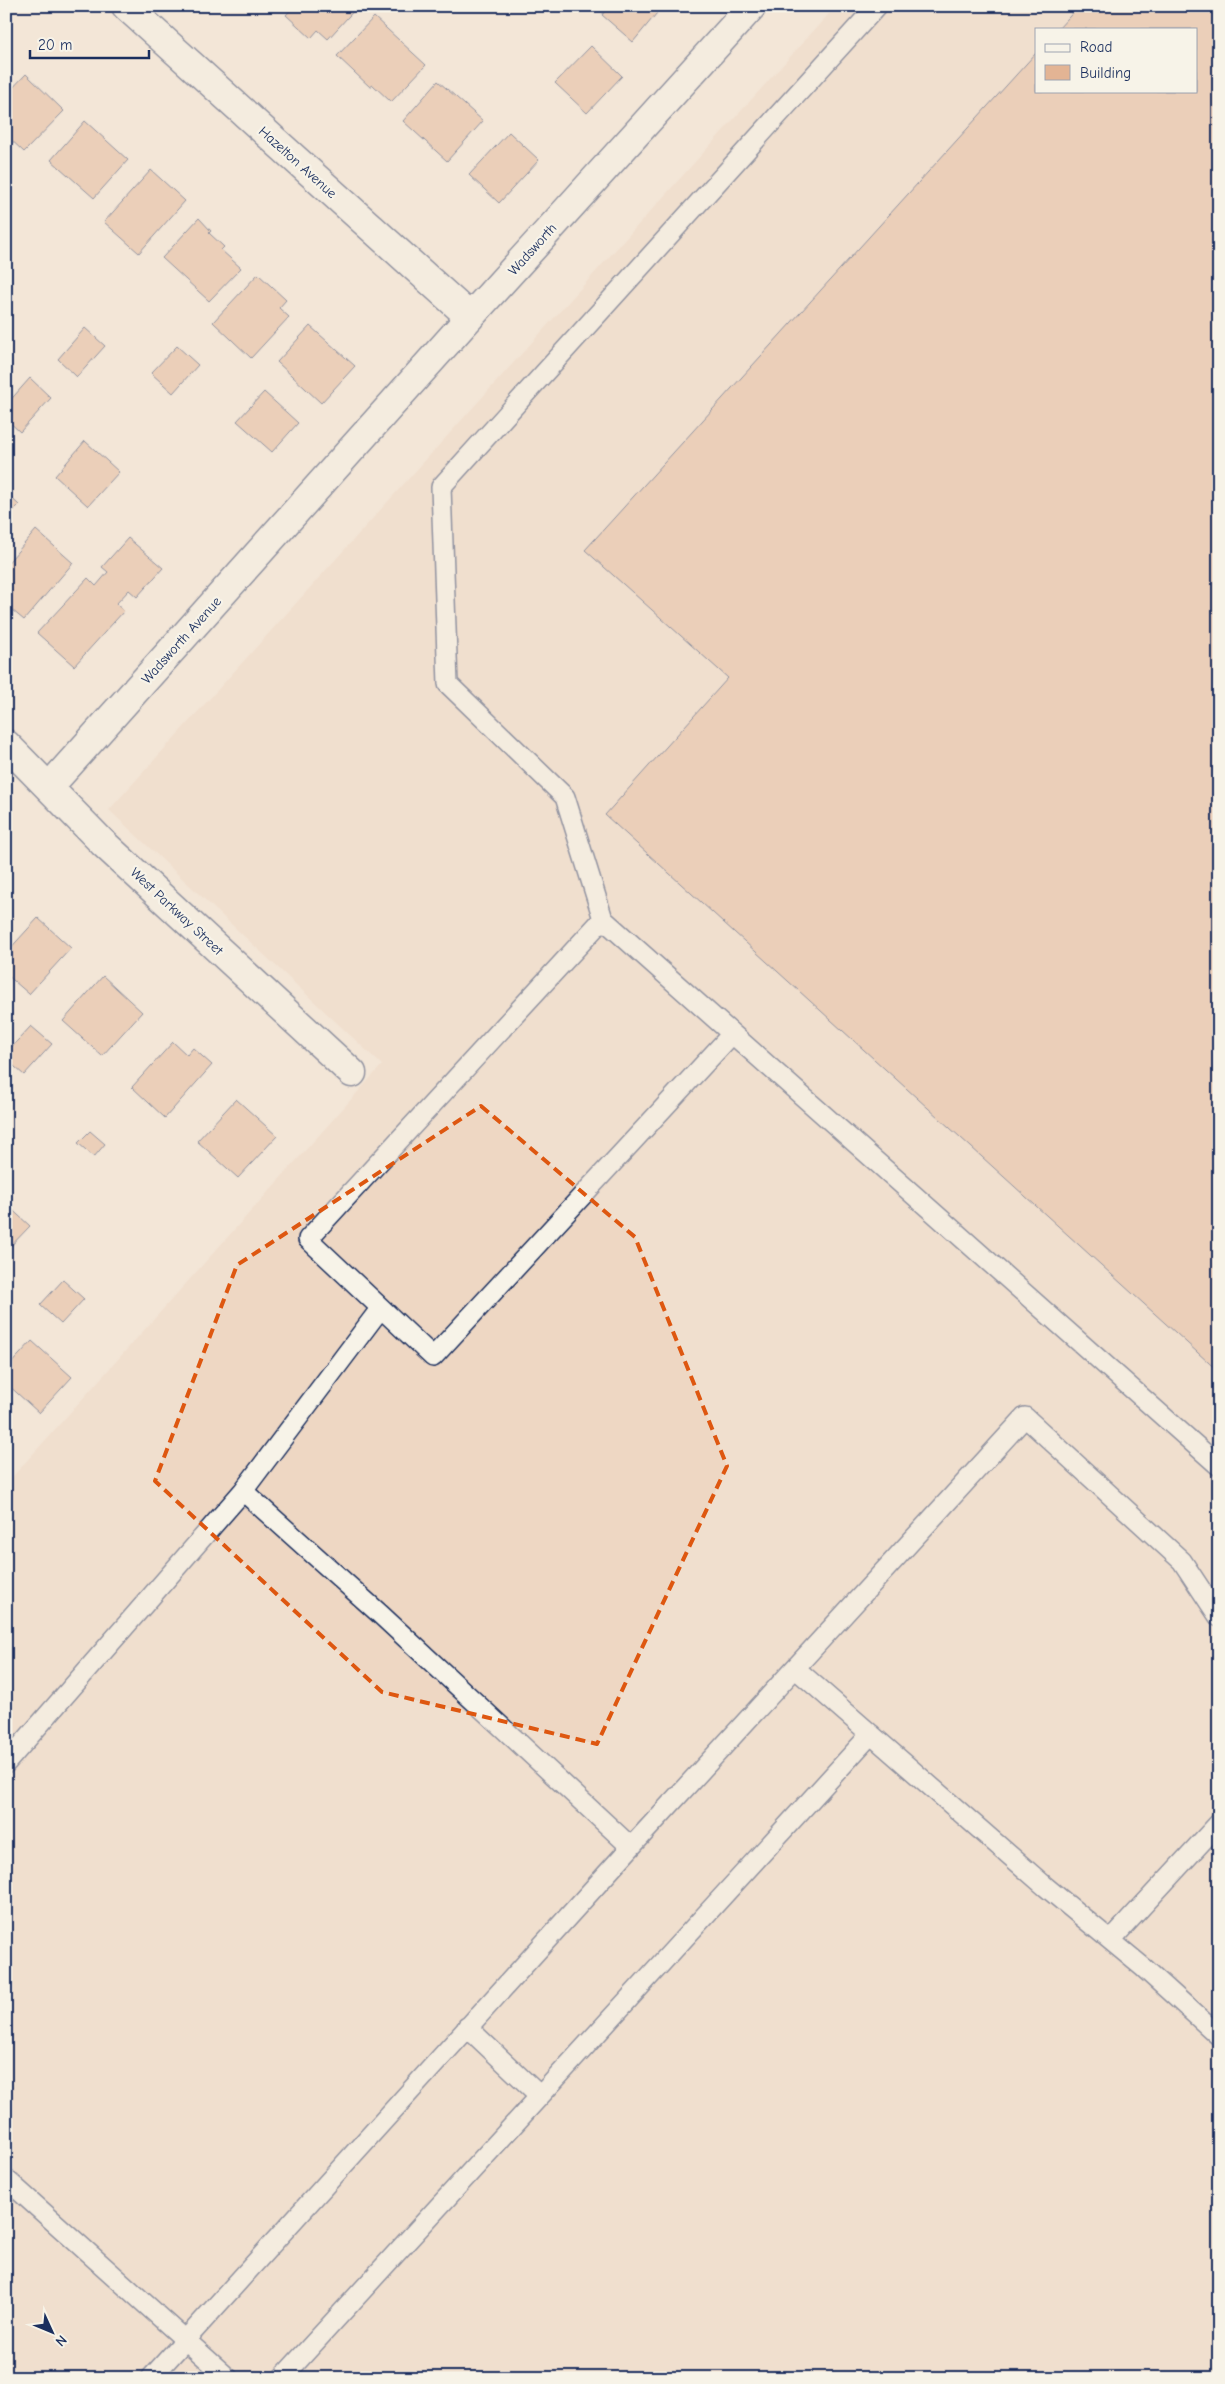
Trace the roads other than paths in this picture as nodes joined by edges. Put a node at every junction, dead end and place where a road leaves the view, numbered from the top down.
1 (126, 6) edge
2 (752, 6) edge
3 (878, 6) edge
4 (470, 317) junction
5 (313, 493) joint
6 (6, 744) edge
7 (49, 787) junction
8 (603, 919) junction
9 (732, 1034) junction
10 (352, 1073) dead end
11 (380, 1309) junction
12 (1219, 1466) edge
13 (243, 1491) junction
14 (1219, 1617) edge
15 (796, 1669) junction
16 (871, 1734) junction
17 (6, 1763) edge
18 (1219, 1823) edge
19 (631, 1846) junction
20 (1111, 1940) junction
21 (467, 2027) junction
22 (1219, 2036) edge
23 (540, 2096) junction
24 (6, 2179) edge
25 (185, 2340) junction
26 (151, 2378) edge
27 (228, 2378) edge
28 (282, 2378) edge

1 - 4 street, Hazelton Avenue
2 - 4 street, Wadsworth
3 - 8 lane
4 - 5 street, Wadsworth
5 - 7 street, Wadsworth Avenue
6 - 7 street, West Parkway Street
7 - 10 street, West Parkway Street
8 - 9 lane
8 - 11 lane
9 - 11 lane
9 - 12 lane
11 - 13 lane
13 - 17 lane
13 - 19 lane
14 - 15 lane
15 - 16 lane
15 - 19 lane
16 - 20 lane
16 - 23 lane
18 - 20 lane
19 - 21 lane
20 - 22 lane
21 - 23 lane
21 - 25 lane
23 - 28 lane
24 - 25 lane
25 - 26 lane
25 - 27 lane

